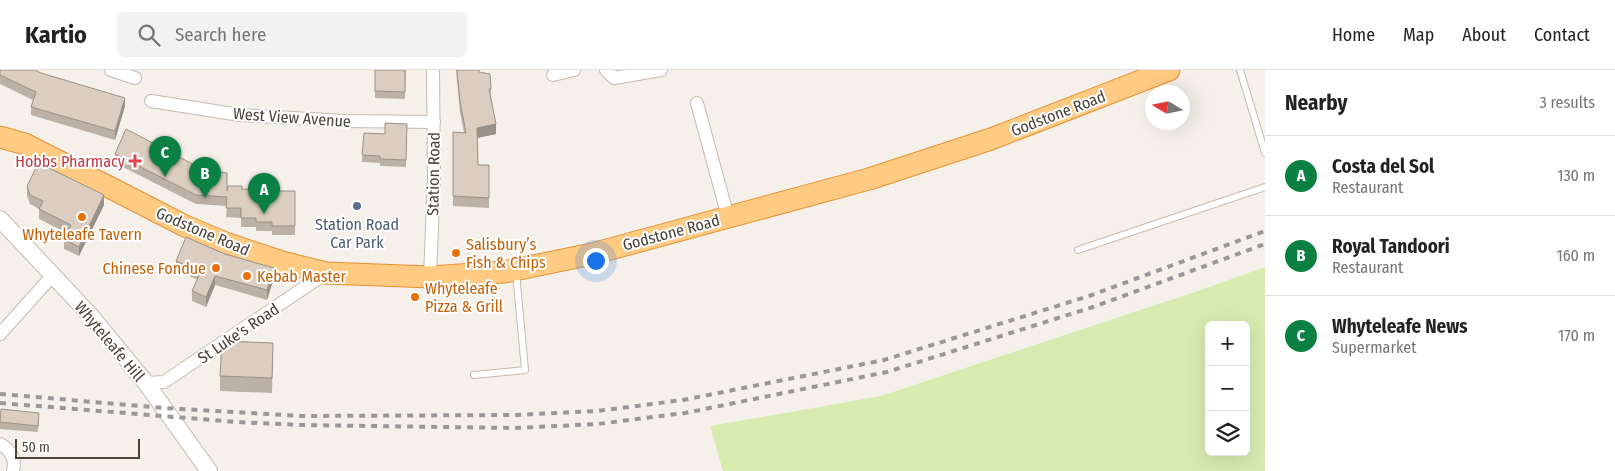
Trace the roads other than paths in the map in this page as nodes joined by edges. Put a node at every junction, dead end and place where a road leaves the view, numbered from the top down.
1 (111, 70) edge
2 (433, 70) edge
3 (574, 70) edge
4 (606, 70) edge
5 (661, 70) edge
6 (1169, 70) edge
7 (1240, 70) edge
8 (553, 75) dead end
9 (135, 78) dead end
10 (151, 101) dead end
11 (697, 103) dead end
12 (434, 122) junction
13 (0, 137) edge
14 (1265, 153) edge
15 (1265, 187) edge
16 (728, 217) junction
17 (0, 219) edge
18 (1078, 250) dead end
19 (516, 269) junction
20 (326, 273) junction
21 (53, 275) junction
22 (430, 278) junction
23 (0, 334) edge
24 (474, 375) dead end
25 (146, 383) junction
26 (0, 444) edge
27 (13, 471) edge
28 (210, 471) edge

1 - 9 street
2 - 12 street, Station Road
3 - 8 street
4 - 5 street
6 - 16 highway, Godstone Road
7 - 14 lane
10 - 12 street, West View Avenue
11 - 16 street
12 - 22 street, Station Road
13 - 20 highway, Godstone Road
15 - 18 lane
16 - 19 highway, Godstone Road
17 - 21 street, Whyteleafe Hill
19 - 22 highway, Godstone Road
19 - 24 lane
20 - 22 highway, Godstone Road
20 - 25 street, St Luke's Road
21 - 23 street
21 - 25 street, Whyteleafe Hill
25 - 28 street, Whyteleafe Hill
26 - 27 street

